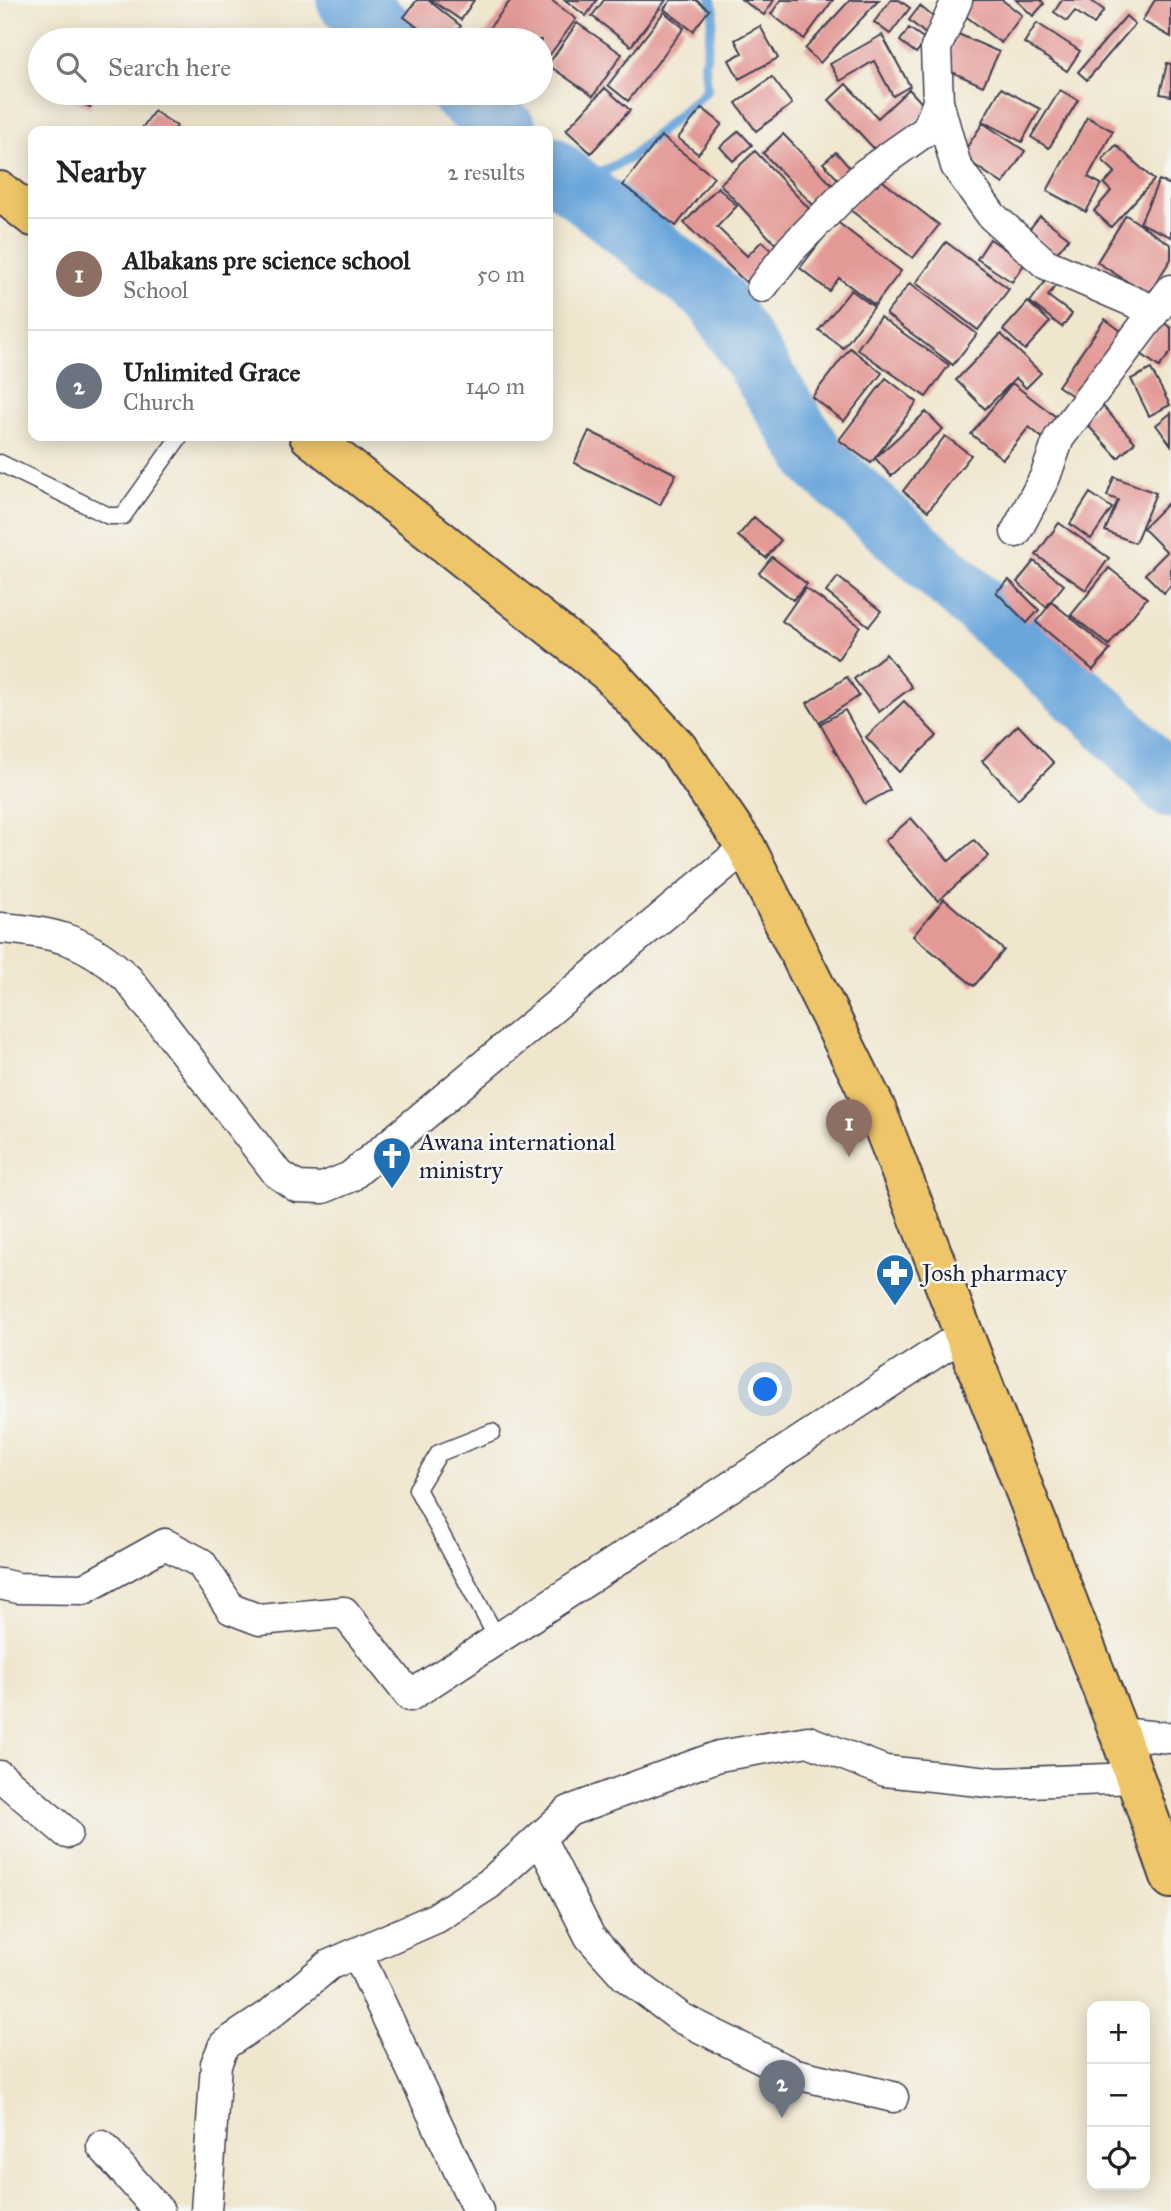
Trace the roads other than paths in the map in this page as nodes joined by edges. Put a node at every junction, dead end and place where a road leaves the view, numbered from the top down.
1 (957, 0) edge
2 (939, 102) junction
3 (0, 191) edge
4 (28, 213) edge
5 (762, 287) dead end
6 (1163, 301) edge
7 (176, 441) edge
8 (315, 441) edge
9 (0, 463) edge
10 (1016, 532) dead end
11 (746, 847) junction
12 (0, 928) edge
13 (964, 1334) junction
14 (492, 1433) dead end
15 (0, 1584) edge
16 (498, 1639) junction
17 (1119, 1733) junction
18 (1171, 1738) edge
19 (0, 1776) edge
20 (1135, 1779) junction
21 (67, 1833) dead end
22 (540, 1838) junction
23 (1171, 1879) edge
24 (357, 1953) junction
25 (893, 2097) dead end
26 (102, 2146) dead end
27 (159, 2211) edge
28 (206, 2211) edge
29 (478, 2211) edge

1 - 2 street
2 - 5 street
2 - 6 street
3 - 4 main road
6 - 10 street
7 - 9 lane
8 - 11 main road
11 - 12 street
11 - 13 main road
13 - 16 street
13 - 17 main road
14 - 16 lane
15 - 16 street
17 - 18 street
17 - 20 main road
19 - 21 street
20 - 22 street
20 - 23 main road
22 - 24 street
22 - 25 street
24 - 28 street
24 - 29 street
26 - 27 street

